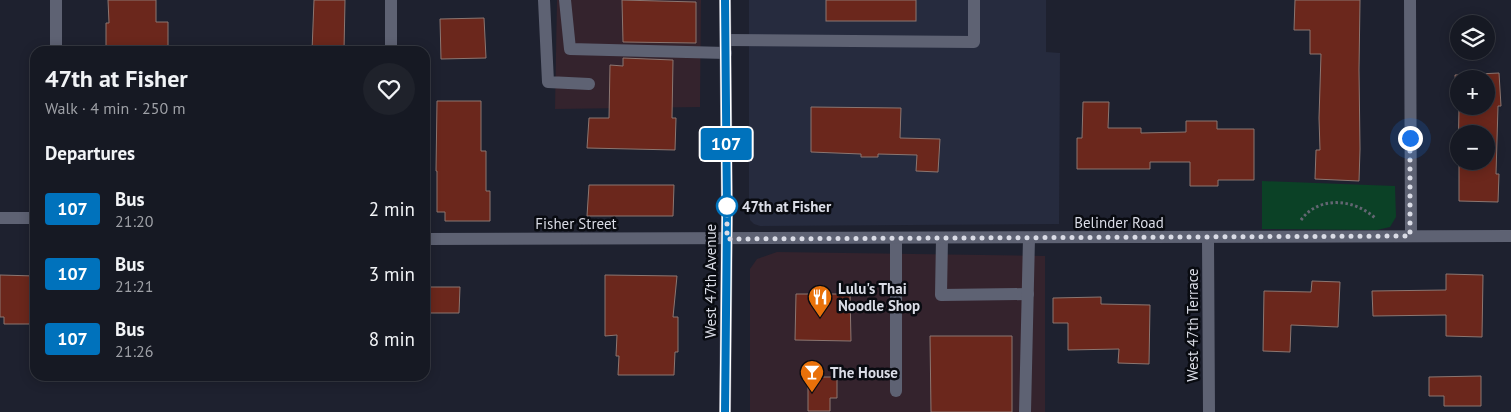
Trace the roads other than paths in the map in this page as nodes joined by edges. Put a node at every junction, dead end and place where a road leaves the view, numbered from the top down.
1 (56, 0) edge
2 (391, 0) edge
3 (544, 0) edge
4 (565, 0) edge
5 (725, 0) edge
6 (974, 0) edge
7 (1410, 0) edge
8 (56, 46) edge
9 (391, 46) edge
10 (726, 46) junction
11 (589, 84) dead end
12 (0, 218) edge
13 (30, 218) edge
14 (1410, 236) junction
15 (1511, 236) edge
16 (896, 238) junction
17 (942, 238) junction
18 (1029, 238) junction
19 (1208, 238) junction
20 (430, 239) edge
21 (727, 239) junction
22 (1028, 294) junction
23 (896, 392) dead end
24 (725, 412) edge
25 (1025, 412) edge
26 (1208, 412) edge

1 - 8 street
2 - 9 street
3 - 11 street
4 - 10 street
5 - 10 street, West 47th Avenue
6 - 10 street
7 - 14 street
10 - 21 street, West 47th Avenue
12 - 13 street
14 - 15 street, Belinder Road
14 - 19 street, Belinder Road
16 - 17 street, Belinder Road
16 - 21 street, Belinder Road
16 - 23 street
17 - 18 street, Belinder Road
17 - 22 street
18 - 19 street, Belinder Road
18 - 22 street
19 - 26 street, West 47th Terrace
20 - 21 street, Fisher Street
21 - 24 street, West 47th Avenue
22 - 25 street

